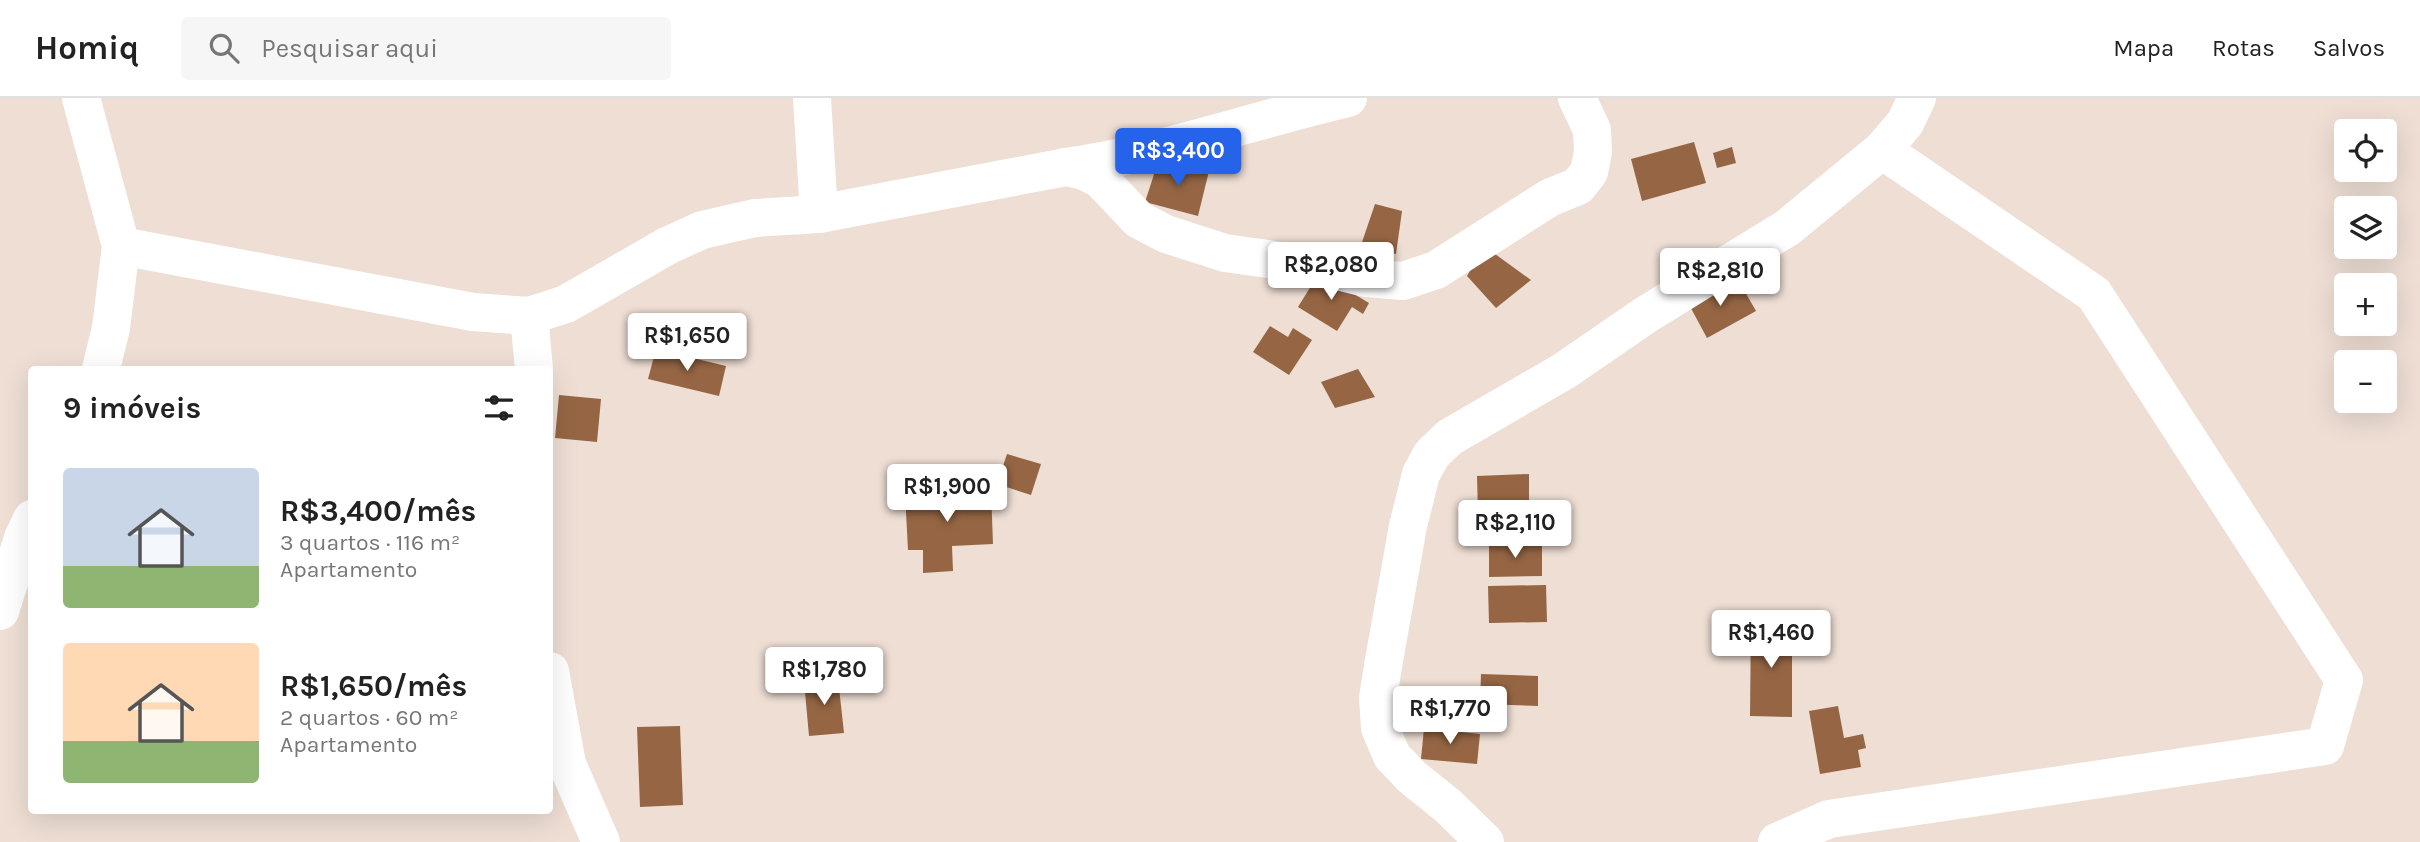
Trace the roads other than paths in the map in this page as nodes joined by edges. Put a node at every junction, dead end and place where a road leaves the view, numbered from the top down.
1 (80, 98) edge
2 (812, 98) edge
3 (1348, 98) edge
4 (1577, 98) edge
5 (1917, 98) edge
6 (1882, 150) junction
7 (1066, 167) junction
8 (819, 214) junction
9 (121, 246) junction
10 (528, 316) junction
11 (102, 366) edge
12 (534, 366) edge
13 (28, 527) edge
14 (0, 611) edge
15 (553, 687) edge
16 (601, 842) edge
17 (1485, 842) edge
18 (1777, 842) edge

1 - 9 street
2 - 8 street
3 - 7 street
4 - 7 street
5 - 6 street
6 - 17 street
6 - 18 street
7 - 8 street
8 - 10 street
9 - 10 street
9 - 11 street
10 - 12 street
13 - 14 street
15 - 16 street

